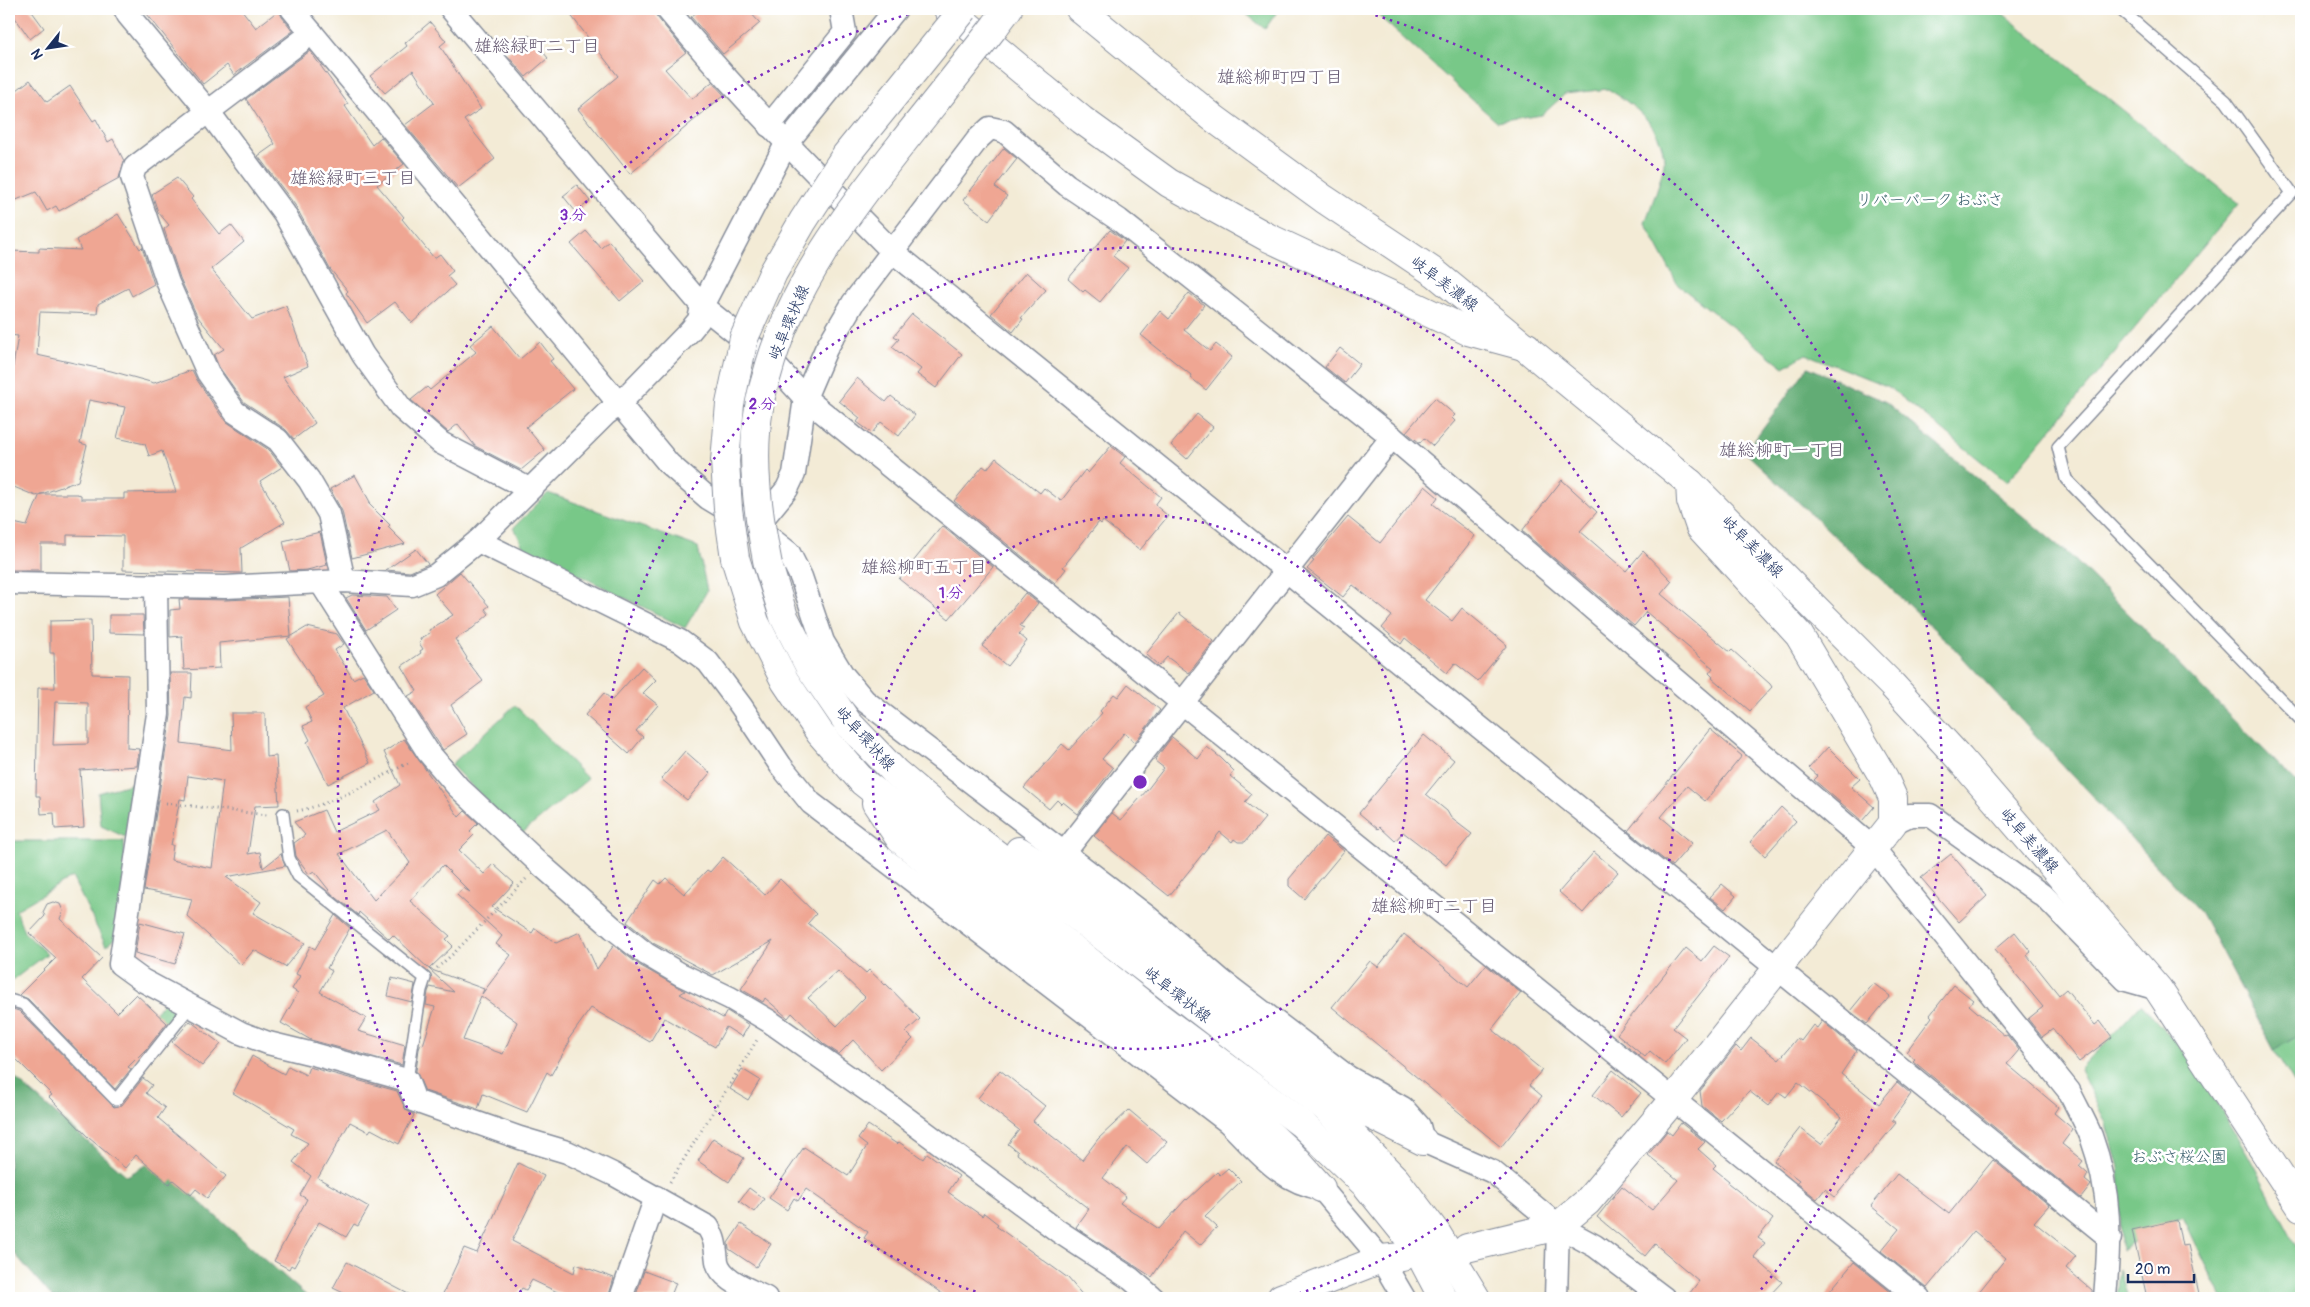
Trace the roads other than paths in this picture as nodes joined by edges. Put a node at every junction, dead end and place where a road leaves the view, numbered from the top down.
1 (125, 9) edge
2 (292, 9) edge
3 (451, 9) edge
4 (667, 9) edge
5 (841, 9) edge
6 (896, 9) edge
7 (948, 9) edge
8 (964, 9) edge
9 (1080, 9) edge
10 (2120, 9) edge
11 (1002, 17) edge
12 (312, 33) junction
13 (208, 111) junction
14 (769, 126) junction
15 (786, 144) junction
16 (892, 251) junction
17 (702, 306) junction
18 (1527, 347) junction
19 (805, 398) junction
20 (618, 405) junction
21 (1392, 437) junction
22 (1690, 483) junction
23 (529, 489) junction
24 (756, 528) junction
25 (478, 541) junction
26 (1287, 570) junction
27 (344, 581) junction
28 (9, 583) edge
29 (321, 583) junction
30 (156, 586) junction
31 (1183, 702) junction
32 (2301, 720) edge
33 (896, 772) junction
34 (863, 782) junction
35 (284, 814) dead end
36 (1893, 823) junction
37 (1874, 849) junction
38 (1064, 853) junction
39 (1777, 969) junction
40 (2158, 989) junction
41 (9, 1000) edge
42 (191, 1005) junction
43 (407, 1080) junction
44 (1673, 1100) junction
45 (1423, 1141) junction
46 (1321, 1188) junction
47 (656, 1197) junction
48 (2301, 1207) edge
49 (1558, 1226) junction
50 (2110, 1238) junction
51 (1467, 1248) dead end
52 (1391, 1258) junction
53 (621, 1298) edge
54 (766, 1298) edge
55 (1153, 1298) edge
56 (1281, 1298) edge
57 (1404, 1298) edge
58 (1443, 1298) edge
59 (1476, 1298) edge
60 (1556, 1298) edge
61 (1664, 1298) edge
62 (1919, 1298) edge
63 (2105, 1298) edge

1 - 13 street
2 - 12 street
3 - 17 street
4 - 14 street
5 - 14 street
6 - 15 street
7 - 18 main road
8 - 34 main road, 岐阜環状線, bridge
9 - 18 main road, 岐阜美濃線
10 - 32 lane
11 - 33 main road, 岐阜環状線, bridge
12 - 13 street
12 - 20 street
13 - 23 street
13 - 27 street
14 - 15 street
15 - 16 street
15 - 17 street
16 - 19 street
16 - 21 street
16 - 26 street
17 - 19 street
17 - 20 street
18 - 22 main road, 岐阜美濃線
19 - 24 street
19 - 31 street
20 - 23 street
20 - 24 street
21 - 26 street
21 - 37 street
22 - 36 main road
22 - 40 main road, 岐阜美濃線
23 - 25 street
24 - 38 street
25 - 27 street
25 - 46 street
26 - 31 street
26 - 39 street
27 - 29 street
28 - 30 street
29 - 30 street
29 - 55 street
30 - 42 street
31 - 38 street
31 - 44 street
33 - 45 main road
33 - 59 main road, 岐阜環状線
34 - 46 main road
34 - 58 main road, 岐阜環状線
35 - 43 lane
36 - 37 main road
36 - 40 street
37 - 39 main road
37 - 50 street
38 - 45 street
39 - 44 main road
39 - 50 street
40 - 48 main road, 岐阜美濃線
41 - 42 lane
42 - 43 street
43 - 47 street
44 - 49 main road
44 - 62 street
45 - 49 street
46 - 52 street
47 - 53 street
47 - 54 street
49 - 51 main road
49 - 60 street
49 - 61 street
50 - 63 street
52 - 56 main road
52 - 57 street

